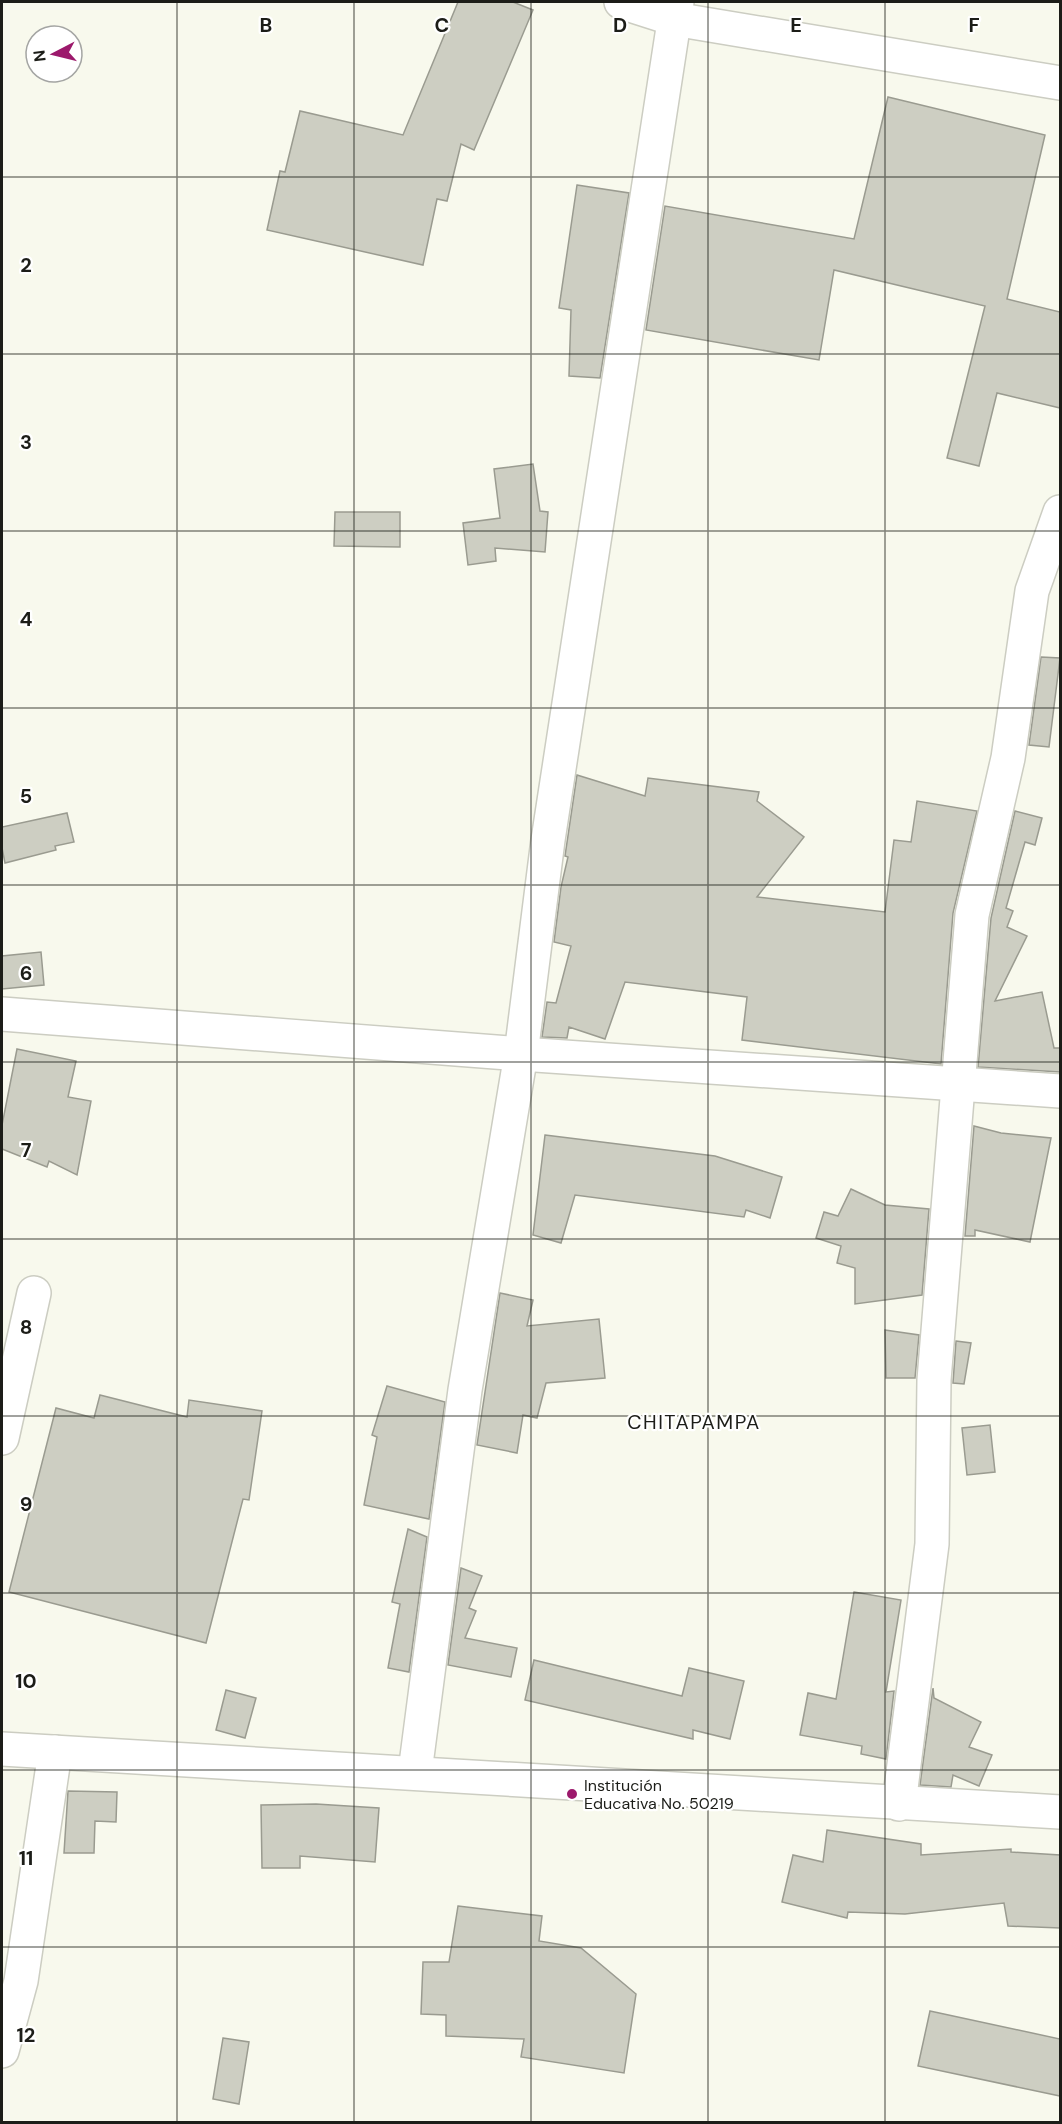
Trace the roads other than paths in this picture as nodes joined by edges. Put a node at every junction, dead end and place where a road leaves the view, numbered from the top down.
1 (621, 2) edge
2 (675, 10) edge
3 (1060, 83) edge
4 (1060, 512) edge
5 (2, 1014) edge
6 (521, 1054) junction
7 (957, 1083) junction
8 (1060, 1091) edge
9 (34, 1293) dead end
10 (2, 1438) edge
11 (2, 1749) edge
12 (55, 1752) junction
13 (415, 1772) junction
14 (899, 1804) junction
15 (1060, 1812) edge
16 (2, 2051) edge

1 - 2 street
2 - 3 street
2 - 6 street
4 - 7 street
5 - 6 street
6 - 7 street
6 - 13 street
7 - 8 street
7 - 14 street
9 - 10 street
11 - 12 street
12 - 13 street
12 - 16 street
13 - 14 street
14 - 15 street

